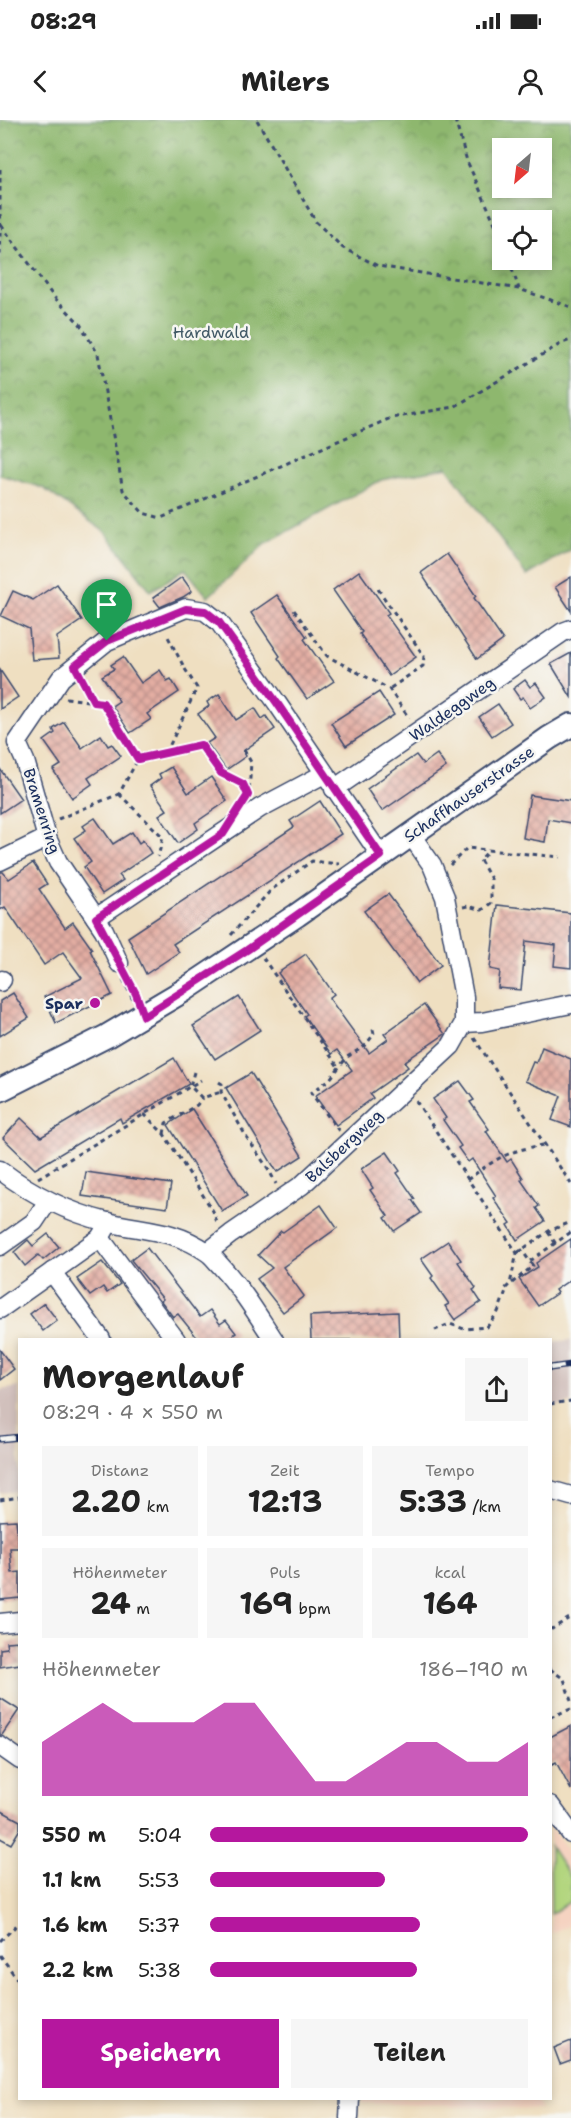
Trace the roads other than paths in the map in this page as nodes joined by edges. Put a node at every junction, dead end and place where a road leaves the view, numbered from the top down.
1 (571, 628) edge
2 (571, 725) edge
3 (329, 782) junction
4 (45, 832) junction
5 (411, 835) junction
6 (381, 856) junction
7 (0, 861) edge
8 (96, 918) junction
9 (119, 963) road end
10 (571, 1004) edge
11 (464, 1023) junction
12 (0, 1090) edge
13 (0, 1170) edge
14 (48, 1201) junction
15 (104, 1230) junction
16 (0, 1246) edge
17 (208, 1252) junction
18 (52, 1272) junction
19 (0, 1309) edge
20 (100, 1338) edge
21 (175, 1338) edge
22 (273, 1338) edge
23 (552, 1491) edge
24 (571, 1496) edge
25 (18, 1621) edge
26 (0, 1623) edge
27 (0, 1746) edge
28 (18, 1759) edge
29 (552, 1808) edge
30 (571, 1834) edge
31 (350, 2100) edge
32 (349, 2118) edge

1 - 3 street, Waldeggweg
2 - 5 main road, Schaffhauserstrasse
3 - 4 street, Bramenring
3 - 6 street, Bramenring
3 - 8 street
4 - 7 street
4 - 8 street, Bramenring
5 - 6 main road, Schaffhauserstrasse
5 - 11 street
6 - 12 main road, Schaffhauserstrasse
8 - 9 street, Bramenring
10 - 11 street
11 - 17 street, Balsbergweg
13 - 14 street
14 - 15 street
14 - 16 street
15 - 17 street
15 - 18 street
15 - 21 street
17 - 22 street
18 - 19 street
18 - 20 street
23 - 24 street
25 - 26 street
27 - 28 street
29 - 30 street
31 - 32 street

